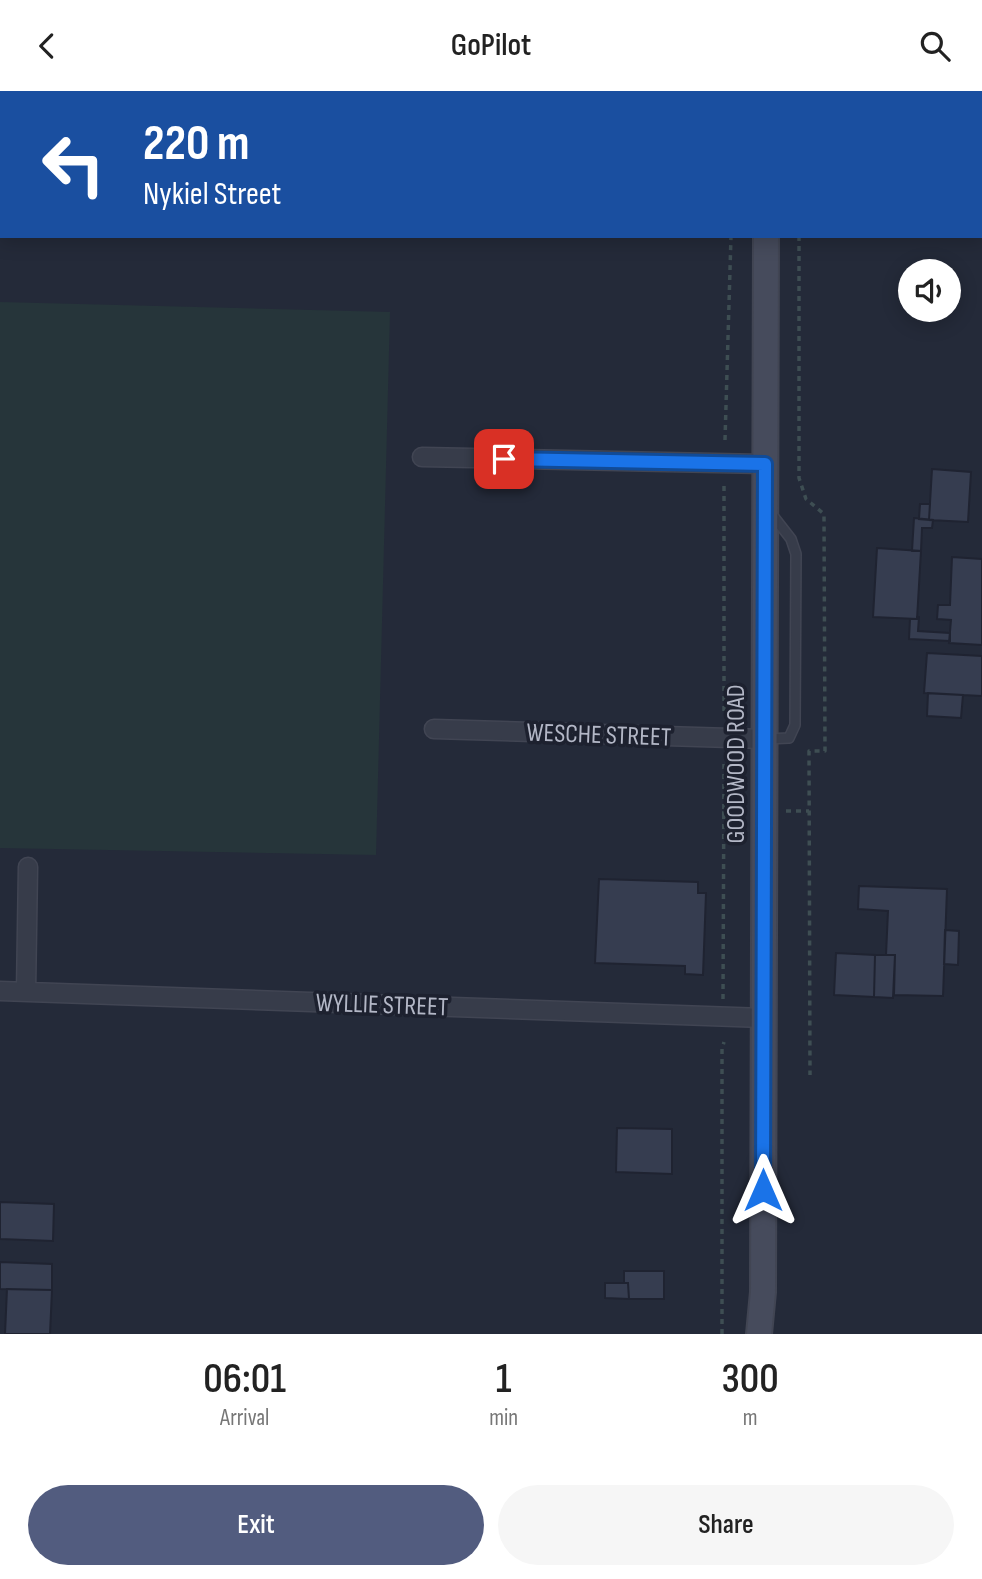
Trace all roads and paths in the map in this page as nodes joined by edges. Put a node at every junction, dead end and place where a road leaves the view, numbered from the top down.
1 (731, 238) edge
2 (766, 238) edge
3 (799, 238) edge
4 (725, 440) dead end
5 (422, 457) dead end
6 (765, 464) junction
7 (724, 486) dead end
8 (724, 715) dead end
9 (434, 729) dead end
10 (764, 739) junction
11 (724, 764) dead end
12 (782, 811) dead end
13 (809, 811) junction
14 (722, 813) junction
15 (730, 813) dead end
16 (28, 867) dead end
17 (0, 991) edge
18 (26, 992) junction
19 (723, 1005) dead end
20 (764, 1018) junction
21 (724, 1042) dead end
22 (810, 1075) dead end
23 (763, 1291) junction
24 (722, 1334) edge
25 (759, 1334) edge
26 (769, 1334) edge

1 - 4 path
2 - 6 main road, GOODWOOD ROAD
3 - 13 path
5 - 6 street
6 - 10 main road, GOODWOOD ROAD
7 - 8 path
9 - 10 street, WESCHE STREET
10 - 20 main road, GOODWOOD ROAD
11 - 14 path
12 - 13 path
13 - 22 path
14 - 15 path
14 - 19 path
16 - 18 street
17 - 18 street, WYLLIE STREET
18 - 20 street, WYLLIE STREET
20 - 23 main road, GOODWOOD ROAD
21 - 24 path
23 - 25 main road, GOODWOOD ROAD
23 - 26 main road, GOODWOOD ROAD

